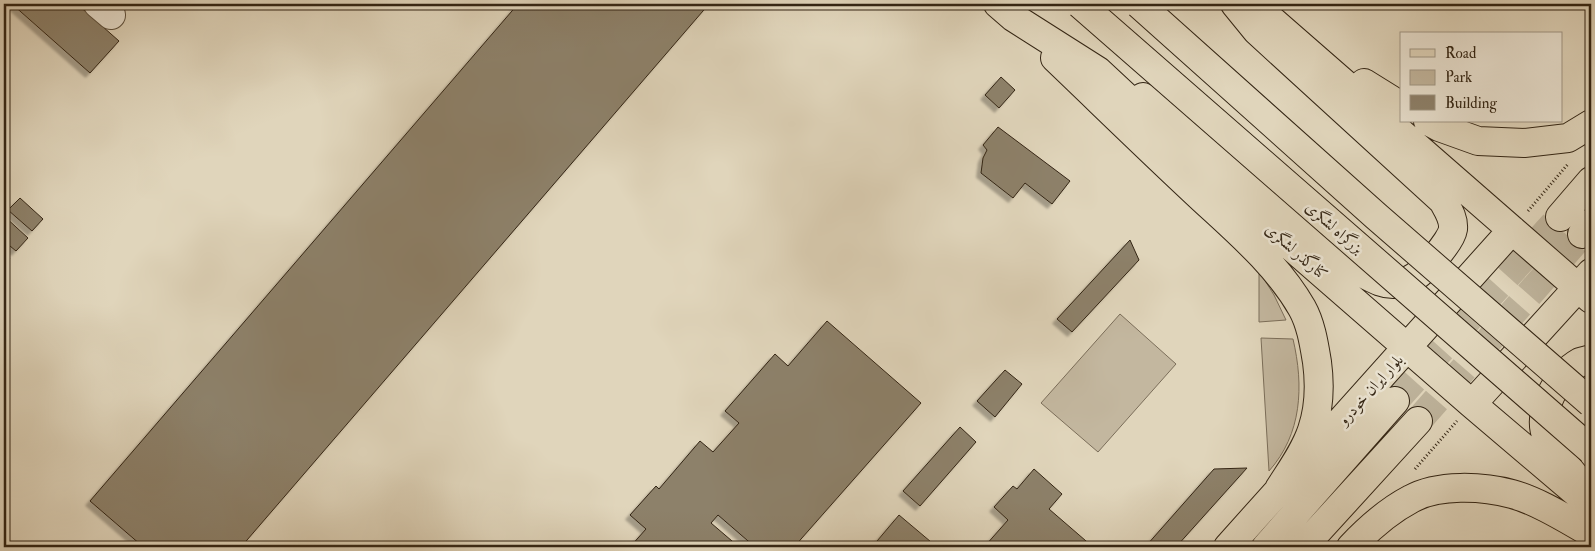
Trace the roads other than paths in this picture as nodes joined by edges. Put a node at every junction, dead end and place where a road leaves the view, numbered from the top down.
1 (1080, 4) edge
2 (1139, 4) edge
3 (1235, 4) edge
4 (1253, 4) edge
5 (1006, 10) edge
6 (1298, 43) junction
7 (1098, 71) junction
8 (1400, 105) edge
9 (1430, 122) edge
10 (1591, 124) edge
11 (1591, 181) edge
12 (1560, 217) tunnel mouth
13 (1512, 230) junction
14 (1587, 287) edge
15 (1407, 347) junction
16 (1591, 359) edge
17 (1395, 401) tunnel mouth
18 (1591, 403) edge
19 (1472, 404) junction
20 (1418, 421) tunnel mouth
21 (1591, 450) edge
22 (1279, 489) junction
23 (1591, 493) edge
24 (1591, 504) edge
25 (1591, 533) edge
26 (1228, 547) edge
27 (1266, 547) edge
28 (1303, 547) edge
29 (1351, 547) edge

1 - 21 main road, بزرگراه لشگری, bridge
2 - 18 main road, bridge
3 - 7 main road
4 - 6 main road
5 - 7 main road, کنارگذر لشگری
5 - 22 main road
6 - 8 main road
6 - 13 main road
7 - 15 main road, کنارگذر لشگری
9 - 10 main road
11 - 12 main road
13 - 14 main road
13 - 15 main road, بلوار ایران خودرو
14 - 19 main road
15 - 19 main road, کنارگذر لشگری
15 - 22 main road, بلوار ایران خودرو
16 - 23 main road
17 - 27 main road, بلوار ایران خودرو
19 - 24 main road, کنارگذر لشگری
20 - 28 main road
22 - 26 main road, بلوار ایران خودرو
25 - 29 main road

